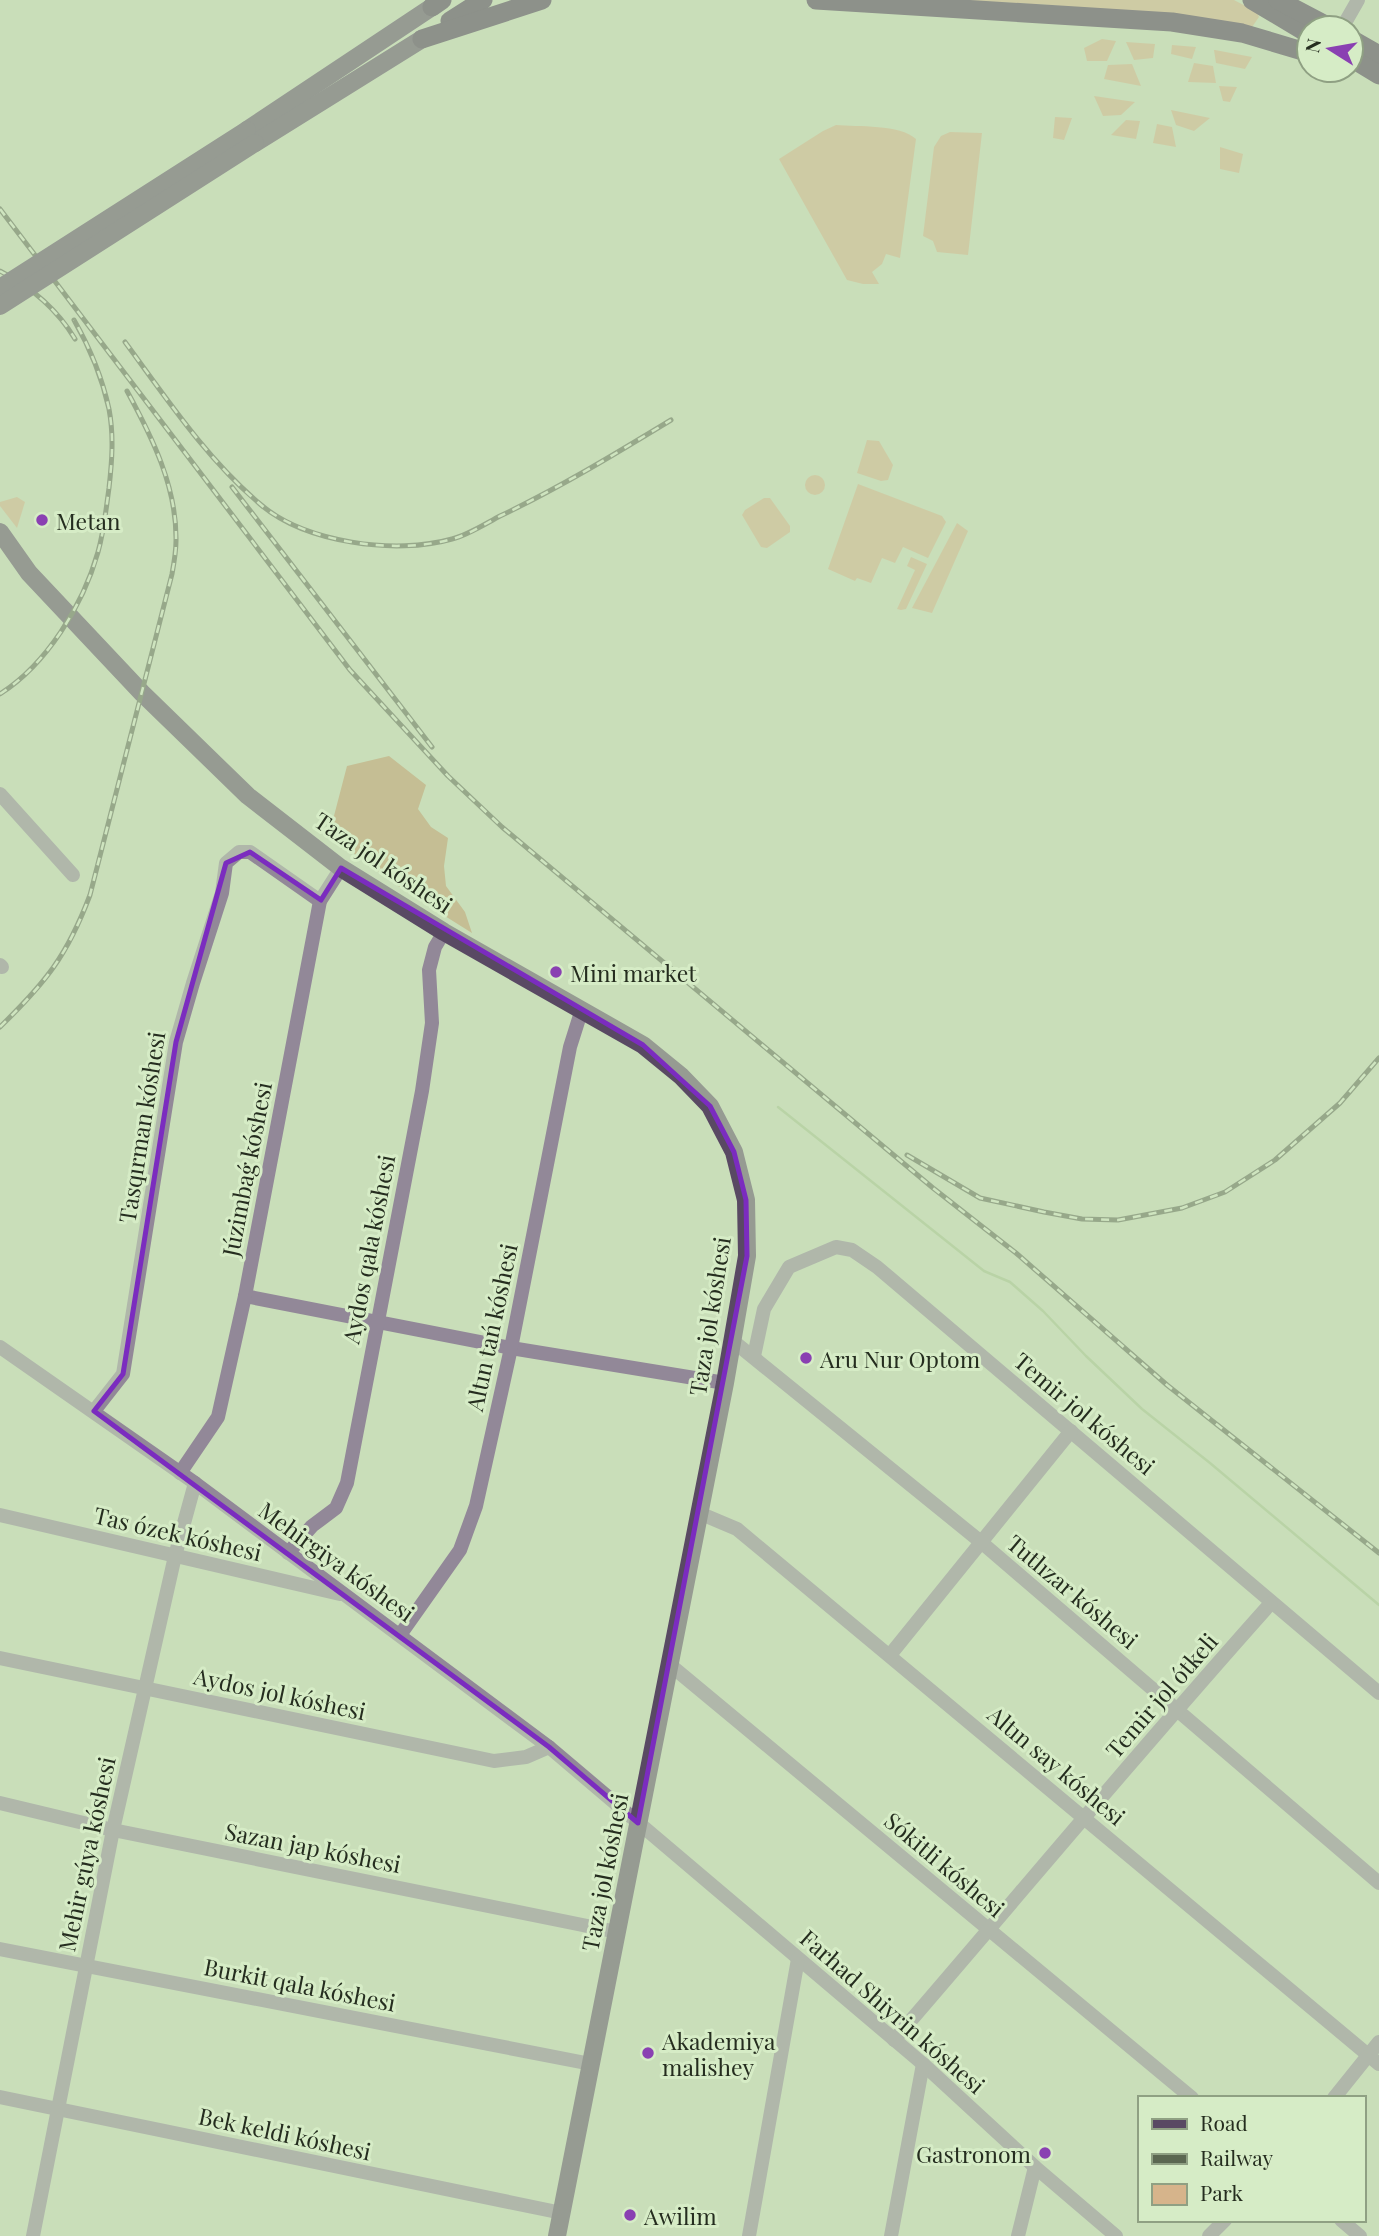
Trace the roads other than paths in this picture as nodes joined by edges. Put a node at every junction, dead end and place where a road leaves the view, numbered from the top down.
1 (483, 0) edge
2 (541, 0) edge
3 (816, 0) edge
4 (1252, 0) edge
5 (1278, 0) edge
6 (1309, 0) edge
7 (437, 2) edge
8 (1306, 14) edge
9 (1322, 14) edge
10 (1295, 26) edge
11 (422, 39) junction
12 (1295, 50) edge
13 (251, 137) junction
14 (0, 288) edge
15 (0, 306) edge
16 (0, 532) edge
17 (0, 557) edge
18 (29, 573) junction
19 (0, 794) edge
20 (341, 868) junction
21 (73, 875) dead end
22 (320, 901) junction
23 (444, 932) junction
24 (582, 1009) junction
25 (245, 1296) junction
26 (377, 1322) junction
27 (733, 1341) junction
28 (0, 1347) edge
29 (511, 1348) junction
30 (754, 1356) junction
31 (725, 1383) junction
32 (94, 1410) junction
33 (1071, 1431) junction
34 (180, 1472) junction
35 (195, 1483) junction
36 (699, 1513) junction
37 (0, 1515) edge
38 (981, 1542) junction
39 (288, 1553) junction
40 (175, 1556) junction
41 (345, 1595) junction
42 (1271, 1603) junction
43 (400, 1635) junction
44 (890, 1655) junction
45 (0, 1658) edge
46 (669, 1664) junction
47 (144, 1688) junction
48 (1379, 1693) edge
49 (1177, 1708) junction
50 (549, 1747) junction
51 (0, 1803) edge
52 (1086, 1818) junction
53 (638, 1823) junction
54 (113, 1830) junction
55 (1379, 1883) edge
56 (989, 1930) junction
57 (617, 1933) junction
58 (0, 1949) edge
59 (798, 1959) junction
60 (86, 1966) junction
61 (894, 2039) junction
62 (1379, 2042) edge
63 (1374, 2059) edge
64 (592, 2064) junction
65 (923, 2064) junction
66 (1190, 2096) edge
67 (1336, 2096) edge
68 (0, 2097) edge
69 (59, 2109) junction
70 (1035, 2167) junction
71 (562, 2213) junction
72 (1223, 2222) edge
73 (1343, 2222) edge
74 (33, 2236) edge
75 (557, 2236) edge
76 (749, 2236) edge
77 (891, 2236) edge
78 (1017, 2236) edge
79 (1116, 2236) edge
80 (1209, 2236) edge
81 (1360, 2236) edge

1 - 11 highway
2 - 11 highway
3 - 12 highway
4 - 10 highway
5 - 8 highway
6 - 9 highway
7 - 13 main road
11 - 13 main road
13 - 14 main road, bridge
13 - 15 main road, bridge
16 - 18 main road, Taza jol kóshesi
17 - 18 main road
18 - 20 main road, Taza jol kóshesi
19 - 21 street
20 - 22 street, Júzimbaǵ kóshesi
20 - 23 main road, Taza jol kóshesi
22 - 25 street, Júzimbaǵ kóshesi
22 - 32 street, Tasqırman kóshesi
23 - 24 main road, Taza jol kóshesi
23 - 26 street, Aydos qala kóshesi
24 - 27 main road, Taza jol kóshesi
24 - 29 street, Altın tań kóshesi
25 - 26 street
25 - 34 street, Júzimbaǵ kóshesi
26 - 29 street
26 - 39 street, Aydos qala kóshesi
27 - 30 street, Tutlızar kóshesi
27 - 31 main road, Taza jol kóshesi
28 - 32 street, Mehirgiya kóshesi
29 - 31 street
29 - 43 street, Altın tań kóshesi
30 - 33 street, Temir jol kóshesi
30 - 38 street, Tutlızar kóshesi
31 - 36 main road, Taza jol kóshesi
32 - 34 street, Mehirgiya kóshesi
33 - 38 street
33 - 42 street, Temir jol kóshesi
34 - 35 street, Mehirgiya kóshesi
35 - 39 street, Mehirgiya kóshesi
35 - 40 street, Mehir gúyа kóshesi
36 - 44 street, Altın say kóshesi
36 - 46 main road, Taza jol kóshesi
37 - 40 street, Tas ózek kóshesi
38 - 44 street
38 - 49 street, Tutlızar kóshesi
39 - 41 street, Mehirgiya kóshesi
40 - 41 street, Tas ózek kóshesi
40 - 47 street, Mehir gúyа kóshesi
41 - 43 street, Mehirgiya kóshesi
42 - 48 street, Temir jol kóshesi
42 - 49 street, Temir jol ótkeli
43 - 50 street, Mehirgiya kóshesi
44 - 52 street, Altın say kóshesi
45 - 47 street, Aydos jol kóshesi
46 - 53 main road, Taza jol kóshesi
46 - 56 street, Sókitli kóshesi
47 - 50 street, Aydos jol kóshesi
47 - 54 street, Mehir gúyа kóshesi
49 - 52 street, Temir jol ótkeli
49 - 55 street, Tutlızar kóshesi
50 - 53 street, Mehirgiya kóshesi
51 - 54 street, Sazan jap kóshesi
52 - 56 street, Temir jol ótkeli
52 - 63 street, Altın say kóshesi
53 - 57 main road, Taza jol kóshesi
53 - 59 street, Farhad Shiyrin kóshesi
54 - 57 street, Sazan jap kóshesi
54 - 60 street, Mehir gúyа kóshesi
56 - 61 street, Temir jol ótkeli
56 - 66 street, Sókitli kóshesi
57 - 64 main road, Taza jol kóshesi
58 - 60 street, Burkit qala kóshesi
59 - 61 street, Farhad Shiyrin kóshesi
59 - 76 street
60 - 64 street, Burkit qala kóshesi
60 - 69 street, Mehir gúyа kóshesi
61 - 65 street, Farhad Shiyrin kóshesi
62 - 63 street
63 - 67 street
64 - 71 main road, Taza jol kóshesi
65 - 70 street, Farhad Shiyrin kóshesi
65 - 77 street
68 - 69 street, Bek keldi kóshesi
69 - 71 street, Bek keldi kóshesi
69 - 74 street, Mehir gúyа kóshesi
70 - 78 street
70 - 79 street, Farhad Shiyrin kóshesi
71 - 75 main road, Taza jol kóshesi
72 - 80 street
73 - 81 street

